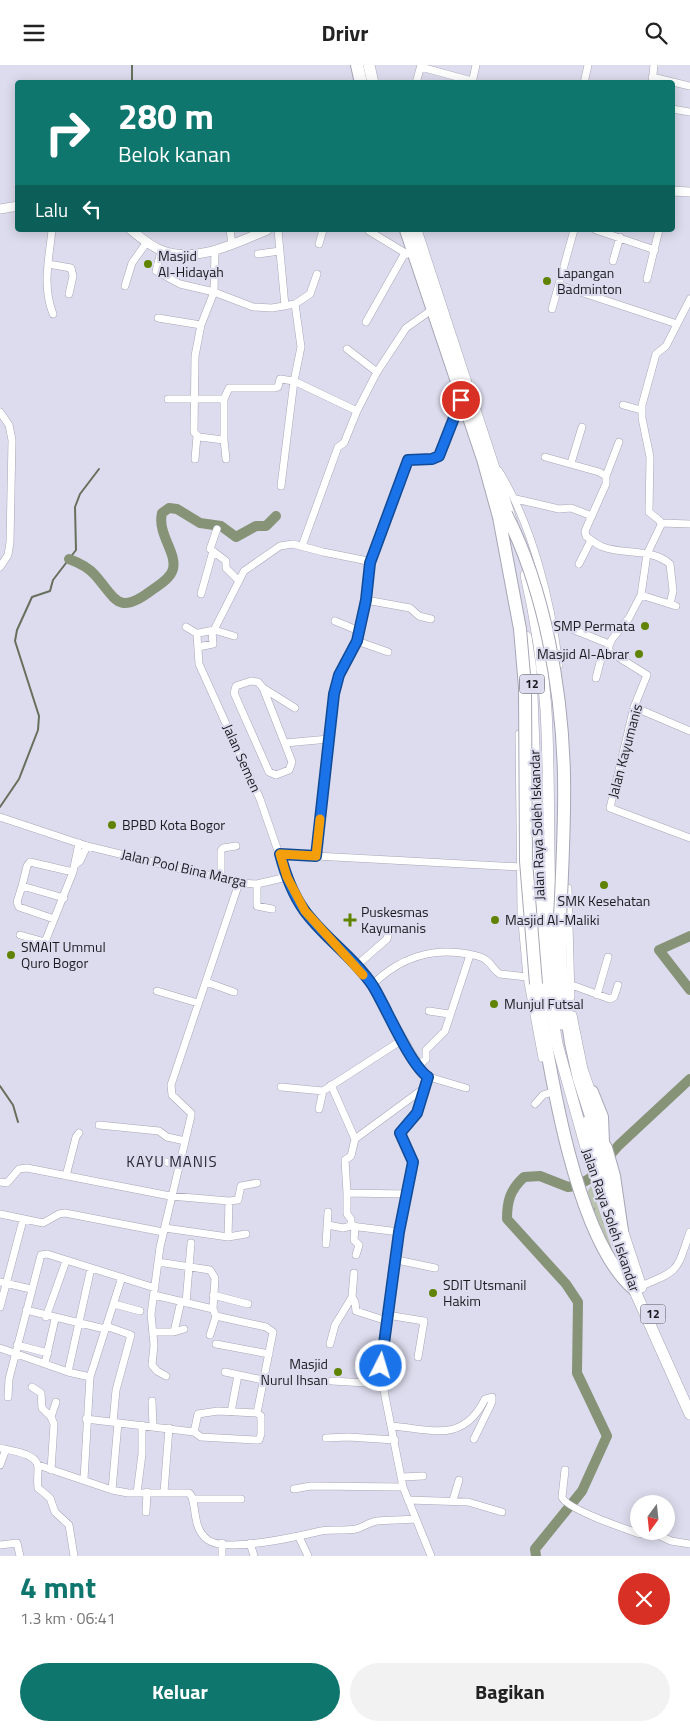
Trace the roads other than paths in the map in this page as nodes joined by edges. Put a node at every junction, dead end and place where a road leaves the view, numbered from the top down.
1 (356, 65) edge
2 (368, 65) edge
3 (476, 65) edge
4 (588, 65) edge
5 (654, 65) edge
6 (421, 66) edge
7 (359, 80) edge
8 (368, 80) edge
9 (371, 80) edge
10 (417, 80) edge
11 (466, 80) edge
12 (472, 80) edge
13 (585, 80) edge
14 (652, 80) edge
15 (675, 84) edge
16 (690, 86) edge
17 (675, 110) edge
18 (690, 112) edge
19 (675, 191) edge
20 (690, 192) edge
21 (15, 206) edge
22 (0, 209) edge
23 (52, 232) edge
24 (134, 232) edge
25 (230, 232) edge
26 (262, 232) edge
27 (278, 232) edge
28 (322, 232) edge
29 (371, 232) edge
30 (402, 232) edge
31 (407, 232) edge
32 (416, 232) edge
33 (416, 232) edge
34 (573, 232) edge
35 (603, 232) edge
36 (659, 232) edge
37 (620, 237) junction
38 (147, 242) junction
39 (232, 244) junction
40 (319, 244) dead end
41 (215, 250) junction
42 (655, 250) junction
43 (161, 251) junction
44 (280, 251) junction
45 (258, 255) dead end
46 (408, 255) junction
47 (613, 261) dead end
48 (48, 264) junction
49 (317, 274) dead end
50 (647, 279) dead end
51 (559, 285) junction
52 (125, 286) dead end
53 (214, 292) junction
54 (69, 294) dead end
55 (690, 299) edge
56 (295, 304) junction
57 (285, 306) junction
58 (552, 309) dead end
59 (430, 311) junction
60 (53, 314) dead end
61 (158, 318) dead end
62 (366, 321) dead end
63 (677, 323) junction
64 (201, 325) junction
65 (347, 349) dead end
66 (376, 372) junction
67 (294, 381) junction
68 (168, 399) dead end
69 (194, 399) junction
70 (224, 399) junction
71 (461, 400) junction
72 (623, 405) dead end
73 (641, 410) junction
74 (357, 411) junction
75 (0, 413) edge
76 (582, 427) dead end
77 (197, 436) junction
78 (224, 440) junction
79 (619, 442) dead end
80 (545, 457) dead end
81 (194, 459) dead end
82 (226, 459) dead end
83 (492, 461) junction
84 (571, 463) junction
85 (606, 476) junction
86 (281, 486) dead end
87 (516, 499) junction
88 (503, 516) junction
89 (592, 516) junction
90 (661, 523) junction
91 (690, 524) edge
92 (217, 529) dead end
93 (591, 540) junction
94 (302, 546) junction
95 (214, 551) junction
96 (647, 554) junction
97 (370, 563) junction
98 (579, 564) dead end
99 (0, 567) edge
100 (519, 570) junction
101 (239, 581) junction
102 (201, 594) dead end
103 (641, 595) junction
104 (366, 600) junction
105 (431, 619) dead end
106 (335, 621) dead end
107 (554, 621) junction
108 (536, 623) junction
109 (186, 627) dead end
110 (213, 630) junction
111 (359, 631) junction
112 (198, 634) junction
113 (234, 636) dead end
114 (357, 641) junction
115 (609, 646) junction
116 (198, 647) junction
117 (388, 652) dead end
118 (596, 679) dead end
119 (263, 688) junction
120 (295, 707) dead end
121 (634, 707) junction
122 (690, 731) edge
123 (534, 736) junction
124 (328, 739) junction
125 (285, 743) junction
126 (2, 818) edge
127 (689, 836) edge
128 (79, 843) junction
129 (87, 846) junction
130 (236, 847) dead end
131 (280, 854) junction
132 (316, 856) junction
133 (519, 867) junction
134 (74, 869) junction
135 (544, 869) junction
136 (287, 877) junction
137 (221, 879) junction
138 (239, 883) junction
139 (257, 884) junction
140 (22, 885) junction
141 (64, 897) junction
142 (272, 909) dead end
143 (54, 919) junction
144 (20, 935) dead end
145 (388, 935) dead end
146 (470, 955) junction
147 (608, 957) dead end
148 (356, 966) junction
149 (531, 980) junction
150 (206, 982) junction
151 (569, 984) junction
152 (372, 985) junction
153 (618, 985) dead end
154 (157, 991) dead end
155 (234, 991) dead end
156 (597, 995) junction
157 (198, 1003) junction
158 (429, 1011) dead end
159 (449, 1014) junction
160 (402, 1040) junction
161 (418, 1066) junction
162 (428, 1077) junction
163 (331, 1085) junction
164 (281, 1087) dead end
165 (466, 1088) dead end
166 (423, 1089) junction
167 (323, 1091) junction
168 (592, 1092) joint
169 (549, 1093) junction
170 (535, 1104) dead end
171 (319, 1109) dead end
172 (99, 1125) dead end
173 (79, 1133) dead end
174 (355, 1139) junction
175 (185, 1141) junction
176 (598, 1148) junction
177 (568, 1152) junction
178 (140, 1158) dead end
179 (178, 1164) junction
180 (66, 1176) junction
181 (605, 1179) junction
182 (0, 1182) edge
183 (257, 1183) dead end
184 (347, 1193) junction
185 (406, 1194) junction
186 (170, 1196) junction
187 (229, 1201) junction
188 (328, 1212) dead end
189 (0, 1213) edge
190 (23, 1220) junction
191 (328, 1225) junction
192 (353, 1226) junction
193 (164, 1230) junction
194 (622, 1231) joint
195 (399, 1232) junction
196 (690, 1232) edge
197 (246, 1233) dead end
198 (228, 1237) junction
199 (191, 1243) dead end
200 (326, 1244) dead end
201 (356, 1255) dead end
202 (397, 1260) junction
203 (66, 1261) junction
204 (158, 1262) junction
205 (189, 1265) junction
206 (91, 1268) junction
207 (435, 1268) dead end
208 (354, 1273) dead end
209 (122, 1277) junction
210 (3, 1282) edge
211 (638, 1287) junction
212 (31, 1289) junction
213 (155, 1291) junction
214 (213, 1295) junction
215 (352, 1297) junction
216 (184, 1302) junction
217 (114, 1304) junction
218 (248, 1304) dead end
219 (0, 1307) edge
220 (26, 1311) junction
221 (140, 1311) dead end
222 (214, 1313) junction
223 (46, 1317) junction
224 (387, 1318) junction
225 (55, 1319) junction
226 (78, 1324) junction
227 (106, 1328) junction
228 (184, 1329) dead end
229 (153, 1332) junction
230 (174, 1332) junction
231 (210, 1335) dead end
232 (216, 1344) dead end
233 (330, 1344) dead end
234 (0, 1348) edge
235 (16, 1349) junction
236 (48, 1353) junction
237 (269, 1354) junction
238 (418, 1357) dead end
239 (45, 1363) junction
240 (68, 1372) junction
241 (225, 1372) dead end
242 (238, 1375) junction
243 (166, 1376) dead end
244 (1, 1377) edge
245 (90, 1377) junction
246 (9, 1379) junction
247 (263, 1380) junction
248 (332, 1381) dead end
249 (383, 1383) junction
250 (32, 1387) dead end
251 (690, 1396) edge
252 (8, 1397) dead end
253 (152, 1401) dead end
254 (56, 1402) dead end
255 (232, 1412) junction
256 (257, 1413) junction
257 (690, 1414) edge
258 (51, 1417) junction
259 (86, 1419) junction
260 (115, 1422) junction
261 (142, 1425) junction
262 (153, 1426) junction
263 (391, 1426) junction
264 (169, 1428) junction
265 (194, 1431) junction
266 (326, 1437) dead end
267 (474, 1439) dead end
268 (394, 1440) junction
269 (3, 1449) edge
270 (0, 1465) edge
271 (38, 1465) junction
272 (51, 1470) junction
273 (565, 1470) dead end
274 (423, 1476) dead end
275 (402, 1477) junction
276 (84, 1479) junction
277 (459, 1480) dead end
278 (403, 1487) junction
279 (294, 1489) dead end
280 (112, 1490) junction
281 (164, 1492) junction
282 (137, 1493) junction
283 (147, 1493) junction
284 (194, 1499) junction
285 (241, 1499) dead end
286 (408, 1500) junction
287 (453, 1500) junction
288 (146, 1512) dead end
289 (502, 1512) dead end
290 (415, 1519) junction
291 (630, 1530) edge
292 (299, 1537) junction
293 (669, 1540) edge
294 (222, 1543) junction
295 (250, 1543) junction
296 (690, 1544) edge
297 (0, 1545) edge
298 (20, 1556) edge
299 (74, 1556) edge
300 (222, 1556) edge
301 (254, 1556) edge
302 (308, 1556) edge
303 (431, 1556) edge

1 - 7 highway
2 - 8 highway
2 - 9 highway
3 - 12 street
4 - 13 street
5 - 14 street
6 - 10 street
6 - 11 street
15 - 16 street
17 - 18 street
19 - 20 street
21 - 22 street
23 - 48 street
24 - 38 street
25 - 39 street
26 - 39 street
27 - 44 street
28 - 40 street
29 - 46 street
30 - 46 highway, Jalan Raya Soleh Iskandar / 12
31 - 88 highway
32 - 88 highway
33 - 83 highway, Jalan Raya Soleh Iskandar / 12
34 - 51 street
35 - 37 street
36 - 42 street
37 - 42 street
37 - 47 street
38 - 43 street
38 - 52 street
39 - 41 street
41 - 43 street
41 - 53 street
42 - 50 street
43 - 53 street
44 - 45 street
44 - 57 street
46 - 59 highway, Jalan Raya Soleh Iskandar / 12
46 - 62 street
48 - 54 street
48 - 60 street
49 - 56 street
51 - 58 street
51 - 63 street
53 - 57 street
53 - 64 street
55 - 63 street
56 - 57 street
56 - 67 street
59 - 66 street
59 - 71 highway, Jalan Raya Soleh Iskandar / 12
61 - 64 street
63 - 73 street
64 - 69 street
65 - 66 street
66 - 74 street
67 - 70 street
67 - 74 street
67 - 86 street
68 - 69 street
69 - 70 street
69 - 77 street
70 - 78 street
71 - 97 street
71 - 100 highway, Jalan Raya Soleh Iskandar / 12
72 - 73 street
73 - 90 street
74 - 94 street
75 - 99 street
76 - 84 street
77 - 78 street
77 - 81 street
78 - 82 street
79 - 85 street
80 - 84 street
83 - 87 street
83 - 100 highway, Jalan Raya Soleh Iskandar / 12
84 - 85 street
85 - 89 street
87 - 89 street
87 - 107 street
88 - 149 highway, bridge
88 - 176 highway, bridge
89 - 93 street
90 - 91 street
90 - 96 street
92 - 95 street
93 - 96 street
93 - 98 street
94 - 97 street
94 - 101 street
95 - 101 street
95 - 102 street
96 - 103 street
96 - 103 street
97 - 104 street
100 - 108 highway, Jalan Raya Soleh Iskandar / 12
100 - 123 highway, Jalan Raya Soleh Iskandar / 12
101 - 110 street
103 - 115 street
104 - 105 street
104 - 111 street
106 - 111 street
107 - 108 street
107 - 115 street
107 - 151 street
108 - 135 highway, Jalan Raya Soleh Iskandar / 12
109 - 112 street
110 - 112 street
110 - 113 street
110 - 116 street
111 - 114 street
112 - 116 street
114 - 117 street
114 - 124 street
115 - 118 street
115 - 121 street, Jalan Kayumanis
116 - 131 street, Jalan Semen
119 - 120 street
119 - 125 street
119 - 125 street
121 - 122 street
121 - 127 street, Jalan Kayumanis
123 - 133 street
123 - 135 highway, Jalan Raya Soleh Iskandar / 12
124 - 125 street
124 - 132 street
126 - 128 street, Jalan Pool Bina Marga
128 - 129 street, Jalan Pool Bina Marga
128 - 134 street
129 - 134 street
129 - 137 street, Jalan Pool Bina Marga
130 - 137 street
131 - 132 street
131 - 136 street
132 - 133 street
133 - 135 street
133 - 149 street
134 - 140 street
134 - 141 street
135 - 176 highway, Jalan Raya Soleh Iskandar / 12
136 - 139 street, Jalan Pool Bina Marga
136 - 148 street
137 - 138 street, Jalan Pool Bina Marga
138 - 139 street, Jalan Pool Bina Marga
138 - 150 street
139 - 142 street
140 - 141 street
140 - 143 street
141 - 143 street
143 - 144 street
145 - 148 street
146 - 149 street
146 - 152 street
146 - 159 street
147 - 156 street
148 - 152 street
149 - 169 street
149 - 177 highway
150 - 155 street
150 - 157 street
151 - 156 street
151 - 168 street
152 - 160 street
153 - 156 street
154 - 157 street
157 - 175 street
158 - 159 street
159 - 161 street
160 - 161 street
160 - 163 street
161 - 162 street
162 - 165 street
162 - 166 street
163 - 167 street
163 - 174 street
164 - 167 street
166 - 174 street
166 - 185 street
167 - 171 street
168 - 176 highway
169 - 170 street
169 - 177 street
172 - 175 street
173 - 180 street
174 - 184 street
175 - 179 street
176 - 181 highway
176 - 181 highway, Jalan Raya Soleh Iskandar / 12
177 - 211 highway
178 - 179 street
179 - 186 street
180 - 182 street
180 - 186 street
181 - 194 highway
181 - 211 highway, Jalan Raya Soleh Iskandar / 12
183 - 187 street
184 - 185 street
184 - 192 street
185 - 195 street
186 - 187 street
186 - 193 street
187 - 198 street
188 - 191 street
189 - 190 street
190 - 193 street
190 - 210 street
191 - 192 street
191 - 200 street
192 - 195 street
192 - 201 street
193 - 198 street
193 - 204 street
194 - 211 highway, Jalan Raya Soleh Iskandar / 12
195 - 202 street
196 - 211 street
197 - 198 street
199 - 205 street
202 - 207 street
202 - 224 street
203 - 206 street
203 - 212 street
203 - 223 street
204 - 205 street
204 - 213 street
205 - 214 street
205 - 216 street
206 - 209 street
206 - 226 street
208 - 215 street
209 - 213 street
209 - 217 street
210 - 212 street
210 - 219 street
211 - 251 highway, Jalan Raya Soleh Iskandar / 12
211 - 257 highway, Jalan Raya Soleh Iskandar / 12
212 - 220 street
213 - 216 street
213 - 229 street
214 - 218 street
214 - 222 street
215 - 224 street
215 - 233 street
216 - 222 street
216 - 230 street
217 - 221 street
217 - 227 street
220 - 223 street
220 - 235 street
222 - 231 street
222 - 237 street
223 - 225 street
224 - 238 street
224 - 249 street
225 - 226 street
225 - 236 street
226 - 227 street
226 - 240 street
227 - 245 street
227 - 260 street
228 - 230 street
229 - 230 street
229 - 243 street
232 - 237 street
234 - 235 street
235 - 236 street
235 - 239 street
235 - 246 street
236 - 239 street
237 - 247 street
239 - 240 street
240 - 245 street
241 - 242 street
242 - 247 street
242 - 255 street
244 - 246 street
245 - 259 street
246 - 252 street
247 - 256 street
248 - 249 street
249 - 263 street
250 - 258 street
253 - 262 street
254 - 258 street
255 - 256 street
255 - 265 street
256 - 265 street
258 - 272 street
259 - 260 street
259 - 276 street
260 - 261 street
260 - 280 street
261 - 262 street
261 - 282 street
262 - 264 street
263 - 267 street
263 - 268 street
264 - 265 street
264 - 281 street
266 - 268 street
268 - 275 street
269 - 270 street
269 - 271 street
271 - 272 street
271 - 299 street
272 - 276 street
273 - 291 street
274 - 275 street
275 - 278 street
276 - 280 street
277 - 287 street
278 - 279 street
278 - 286 street
280 - 282 street
281 - 283 street
281 - 284 street
282 - 283 street
283 - 288 street
284 - 285 street
284 - 294 street
286 - 287 street
286 - 290 street
287 - 289 street
290 - 292 street
290 - 303 street
292 - 295 street
292 - 302 street
293 - 296 street
294 - 295 street
294 - 300 street
295 - 301 street
297 - 298 street

